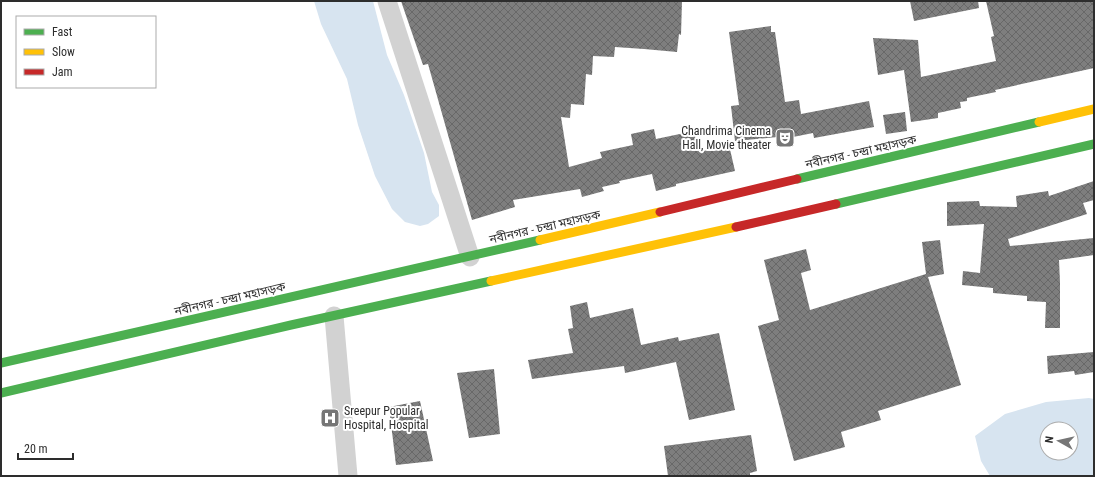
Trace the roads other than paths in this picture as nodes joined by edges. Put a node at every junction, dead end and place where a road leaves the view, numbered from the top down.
1 (387, 1) edge
2 (1094, 109) edge
3 (1094, 144) edge
4 (470, 257) junction
5 (334, 316) junction
6 (1, 363) edge
7 (1, 393) edge
8 (348, 476) edge

1 - 4 street
2 - 4 highway, নবীনগর - চন্দ্রা মহাসড়ক
3 - 5 highway
4 - 6 highway, নবীনগর - চন্দ্রা মহাসড়ক
5 - 7 highway
5 - 8 street

